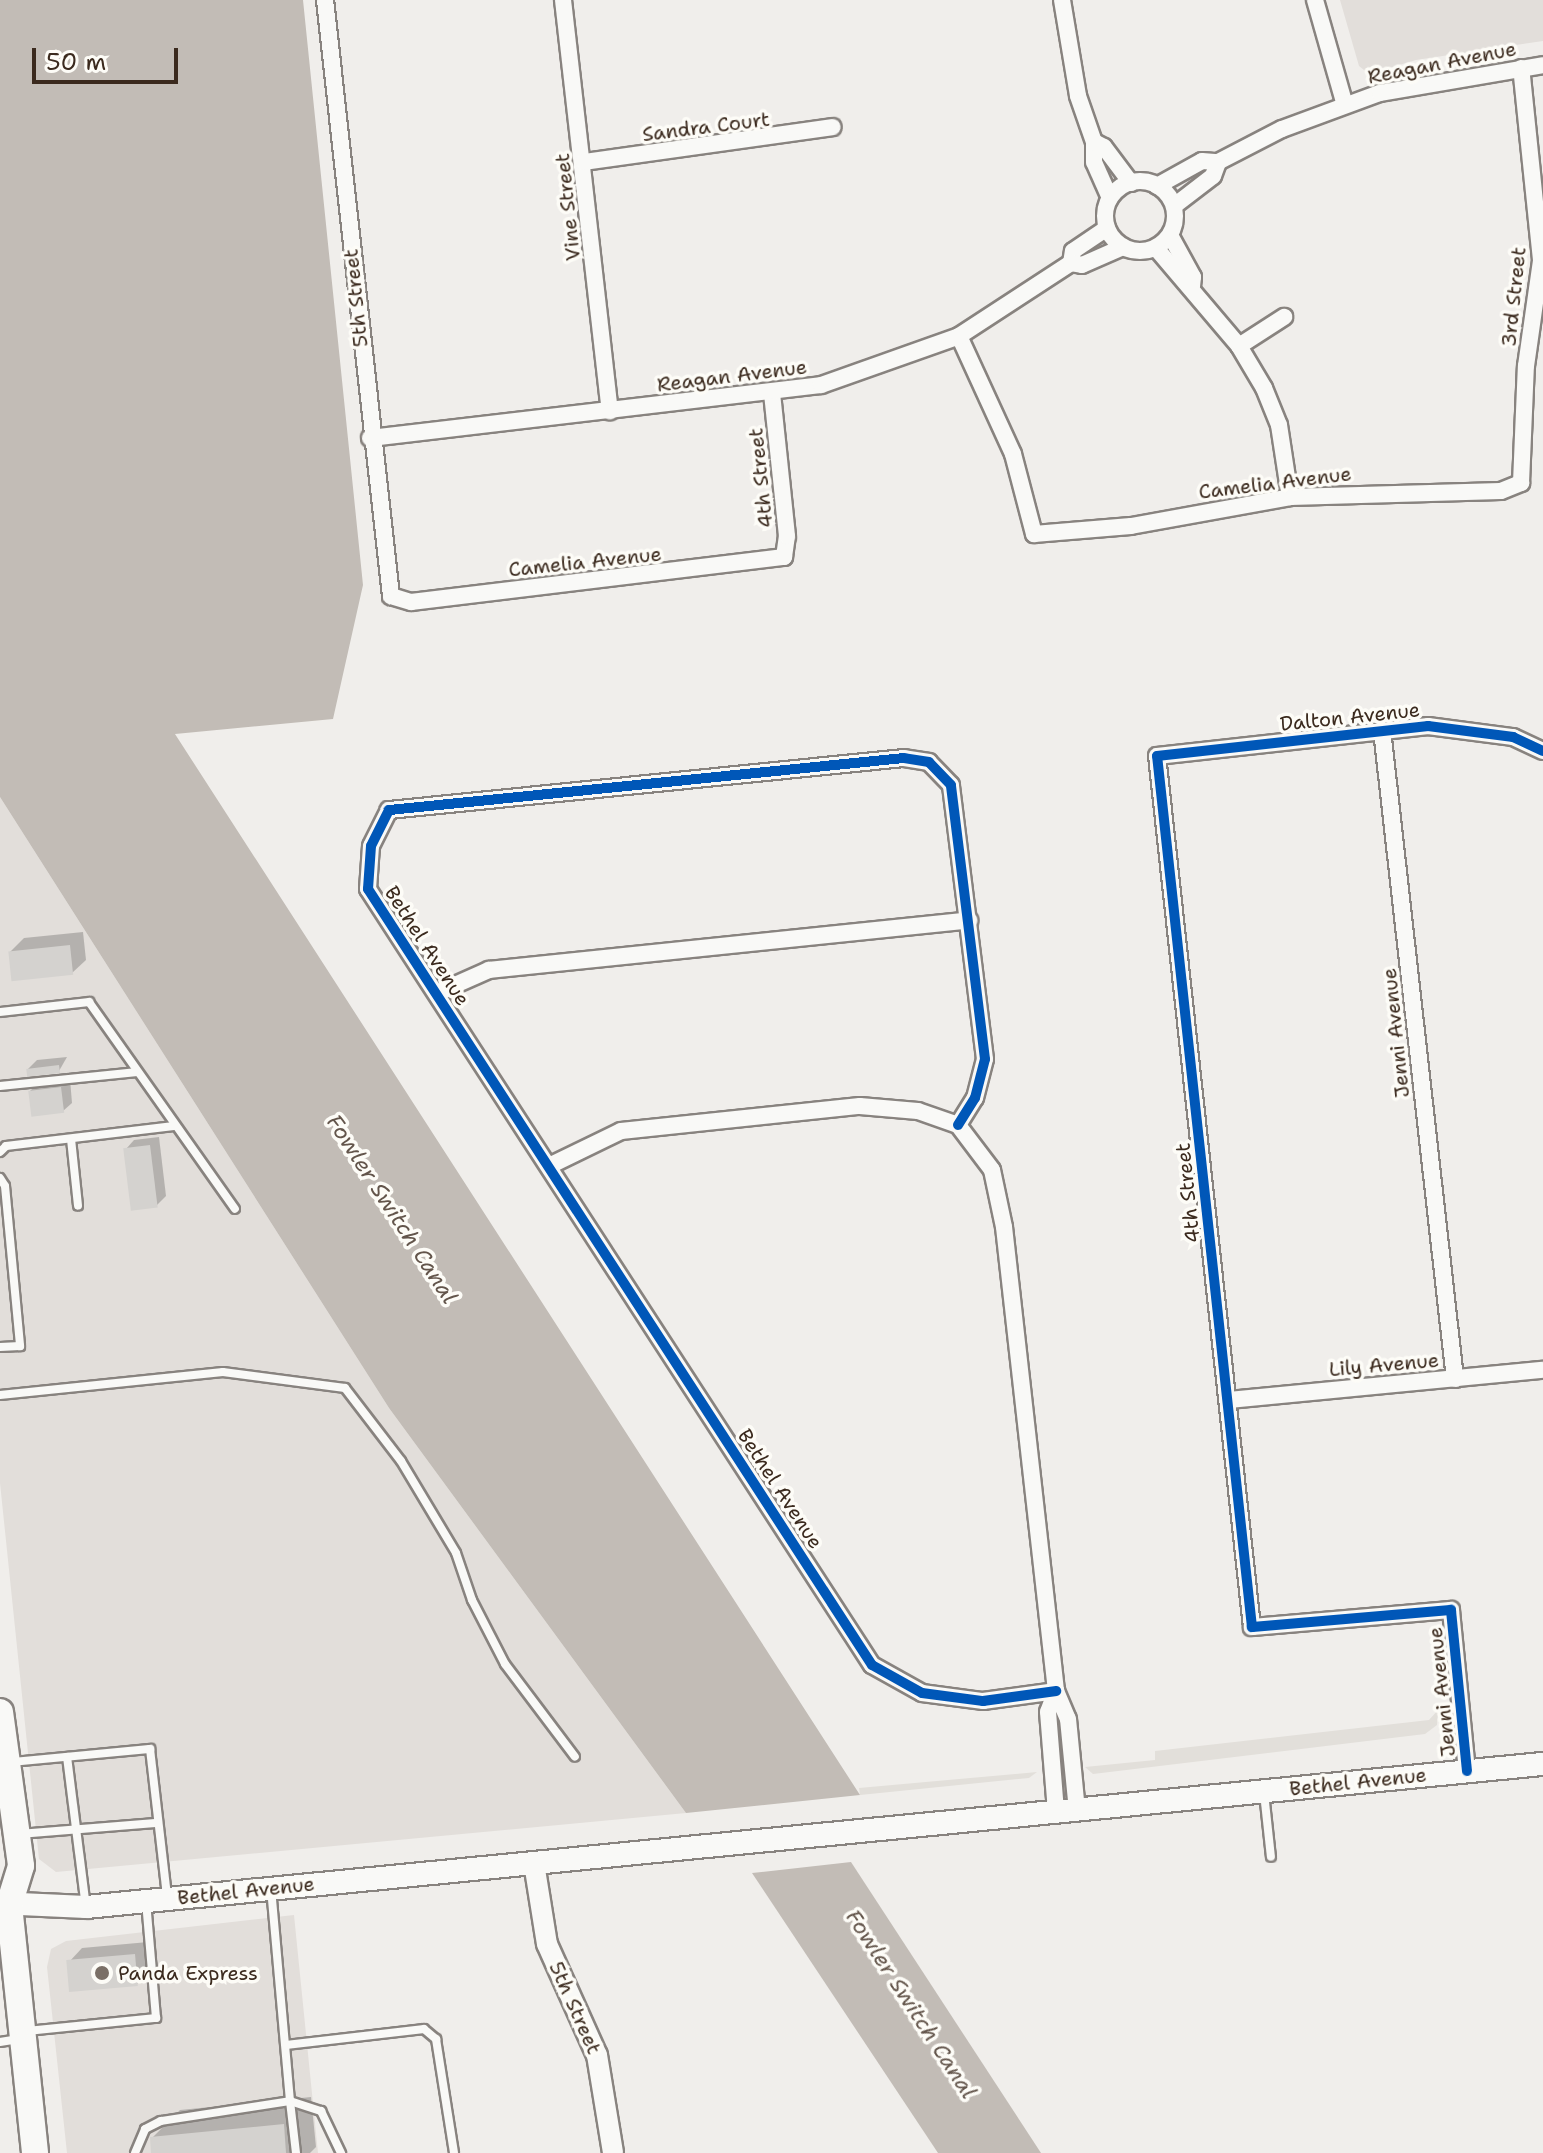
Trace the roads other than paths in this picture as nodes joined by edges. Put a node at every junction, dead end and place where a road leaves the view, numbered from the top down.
1 (325, 0) edge
2 (563, 0) edge
3 (1062, 0) edge
4 (1315, 0) edge
5 (1543, 65) edge
6 (1521, 68) junction
7 (1345, 105) junction
8 (833, 127) dead end
9 (1094, 142) junction
10 (584, 162) junction
11 (1218, 162) junction
12 (1131, 183) junction
13 (1157, 186) junction
14 (1110, 198) junction
15 (1174, 206) junction
16 (1107, 228) junction
17 (1170, 235) junction
18 (1123, 247) junction
19 (1156, 248) junction
20 (1071, 263) junction
21 (1192, 286) junction
22 (1284, 317) dead end
23 (959, 336) junction
24 (1239, 346) junction
25 (772, 394) junction
26 (610, 411) junction
27 (370, 438) junction
28 (1521, 483) joint
29 (1290, 497) junction
30 (784, 557) joint
31 (391, 596) joint
32 (1382, 730) junction
33 (1543, 751) edge
34 (1157, 756) joint
35 (969, 920) junction
36 (437, 993) junction
37 (0, 1012) edge
38 (137, 1072) junction
39 (0, 1086) edge
40 (958, 1125) junction
41 (174, 1126) junction
42 (71, 1139) junction
43 (0, 1152) edge
44 (549, 1166) junction
45 (0, 1178) edge
46 (78, 1206) dead end
47 (235, 1209) dead end
48 (0, 1347) edge
49 (1543, 1370) edge
50 (1455, 1379) junction
51 (0, 1395) edge
52 (1229, 1400) junction
53 (1451, 1610) joint
54 (1056, 1691) junction
55 (0, 1712) edge
56 (67, 1757) junction
57 (575, 1757) dead end
58 (7, 1762) junction
59 (1543, 1764) edge
60 (1467, 1771) junction
61 (1264, 1792) junction
62 (1067, 1811) junction
63 (158, 1823) junction
64 (76, 1828) junction
65 (17, 1834) junction
66 (1271, 1857) dead end
67 (534, 1863) junction
68 (271, 1888) junction
69 (156, 1900) junction
70 (2, 1903) edge
71 (86, 1907) junction
72 (16, 2037) edge
73 (286, 2045) junction
74 (290, 2101) junction
75 (35, 2153) edge
76 (135, 2153) edge
77 (296, 2153) edge
78 (341, 2153) edge
79 (454, 2153) edge
80 (613, 2153) edge

1 - 27 street, 5th Street
2 - 10 street, Vine Street
3 - 9 street
4 - 7 street
5 - 6 street, Reagan Avenue
6 - 7 street, Reagan Avenue
6 - 28 street, 3rd Street
7 - 11 street, Reagan Avenue
8 - 10 street, Sandra Court
9 - 12 street
9 - 14 street
10 - 26 street, Vine Street
11 - 13 street, Reagan Avenue
11 - 15 street, Reagan Avenue
12 - 13 street
12 - 14 street
13 - 15 street
14 - 16 street
15 - 17 street
16 - 18 street
16 - 20 street, Reagan Avenue
17 - 19 street
17 - 21 street
18 - 19 street
18 - 20 street, Reagan Avenue
19 - 21 street
20 - 23 street, Reagan Avenue
21 - 24 street
22 - 24 street
23 - 25 street, Reagan Avenue
23 - 29 street, Camelia Avenue
24 - 29 street
25 - 26 street, Reagan Avenue
25 - 30 street, 4th Street
26 - 27 street, Reagan Avenue
27 - 31 street, 5th Street
28 - 29 street, Camelia Avenue
30 - 31 street, Camelia Avenue
32 - 33 street, Dalton Avenue
32 - 34 street, Dalton Avenue
32 - 50 street, Jenni Avenue
34 - 52 street, 4th Street
35 - 36 street, Bethel Avenue
35 - 36 street, Bethel Avenue
35 - 40 street, Bethel Avenue
36 - 44 street, Bethel Avenue
37 - 38 lane
38 - 39 lane
38 - 41 lane
40 - 44 street
40 - 54 street
41 - 42 lane
41 - 47 lane
42 - 43 lane
42 - 46 lane
44 - 54 street, Bethel Avenue
45 - 48 lane
49 - 50 street, Lily Avenue
50 - 52 street, Lily Avenue
51 - 57 lane
52 - 53 street, 4th Street
53 - 60 street, Jenni Avenue
54 - 62 street
55 - 58 main road
56 - 58 lane
56 - 63 lane
56 - 64 lane
58 - 65 main road
59 - 60 main road, Bethel Avenue
60 - 61 main road, Bethel Avenue
61 - 62 main road, Bethel Avenue
61 - 66 lane
62 - 67 main road, Bethel Avenue
63 - 64 lane
63 - 69 lane
64 - 65 lane
64 - 71 lane
65 - 70 main road
67 - 68 main road, Bethel Avenue
67 - 80 street, 5th Street
68 - 69 main road, Bethel Avenue
68 - 73 lane
69 - 71 main road, Bethel Avenue
69 - 72 lane
70 - 71 main road, Bethel Avenue
70 - 72 main road
72 - 75 main road
73 - 74 lane
73 - 79 lane
74 - 76 lane
74 - 77 lane
74 - 78 lane

